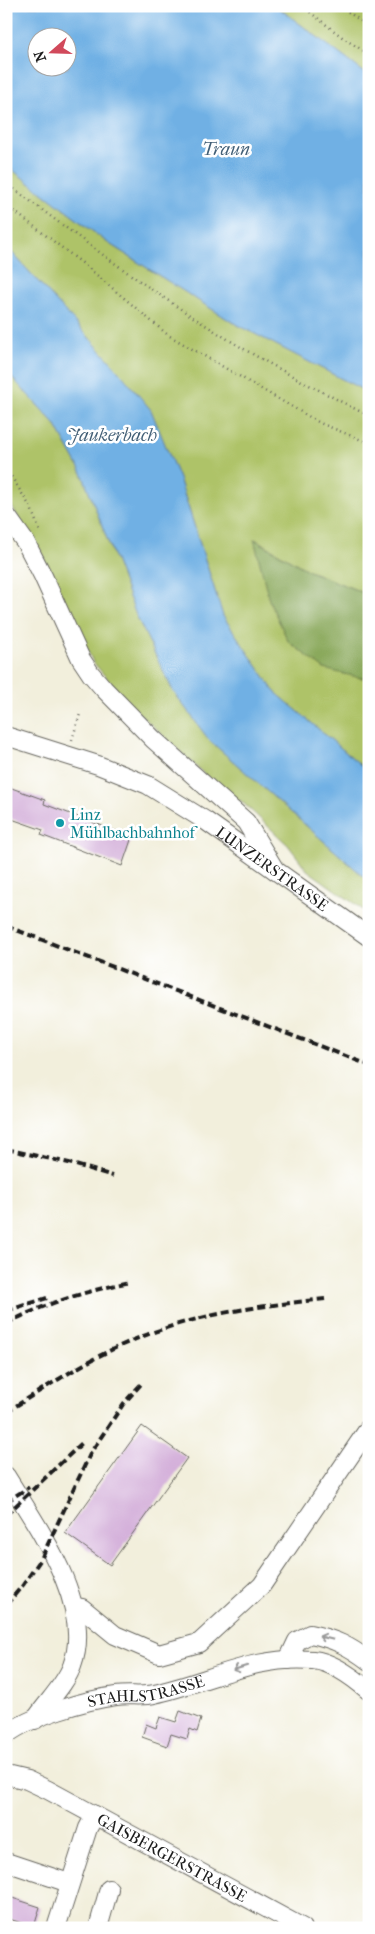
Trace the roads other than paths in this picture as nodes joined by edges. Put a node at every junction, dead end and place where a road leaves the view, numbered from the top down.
1 (7, 521) edge
2 (6, 736) edge
3 (275, 870) junction
4 (369, 937) edge
5 (369, 1428) edge
6 (6, 1476) edge
7 (74, 1607) junction
8 (288, 1660) junction
9 (369, 1661) edge
10 (369, 1691) edge
11 (35, 1720) junction
12 (6, 1735) edge
13 (6, 1775) edge
14 (95, 1815) junction
15 (6, 1862) edge
16 (69, 1883) junction
17 (109, 1890) dead end
18 (56, 1928) edge
19 (98, 1928) edge
20 (303, 1928) edge

1 - 3 street
2 - 3 street, LUNZERSTRASSE
3 - 4 street, LUNZERSTRASSE
5 - 7 street
6 - 7 street
7 - 11 street
9 -> 8 street
8 - 10 street, STAHLSTRASSE
8 -> 11 street, STAHLSTRASSE
11 - 12 street, STAHLSTRASSE
13 - 14 street
14 - 16 street, GAISBERGERSTRASSE
14 - 20 street, GAISBERGERSTRASSE
15 - 16 street
16 - 18 street, GAISBERGERSTRASSE
17 - 19 street

